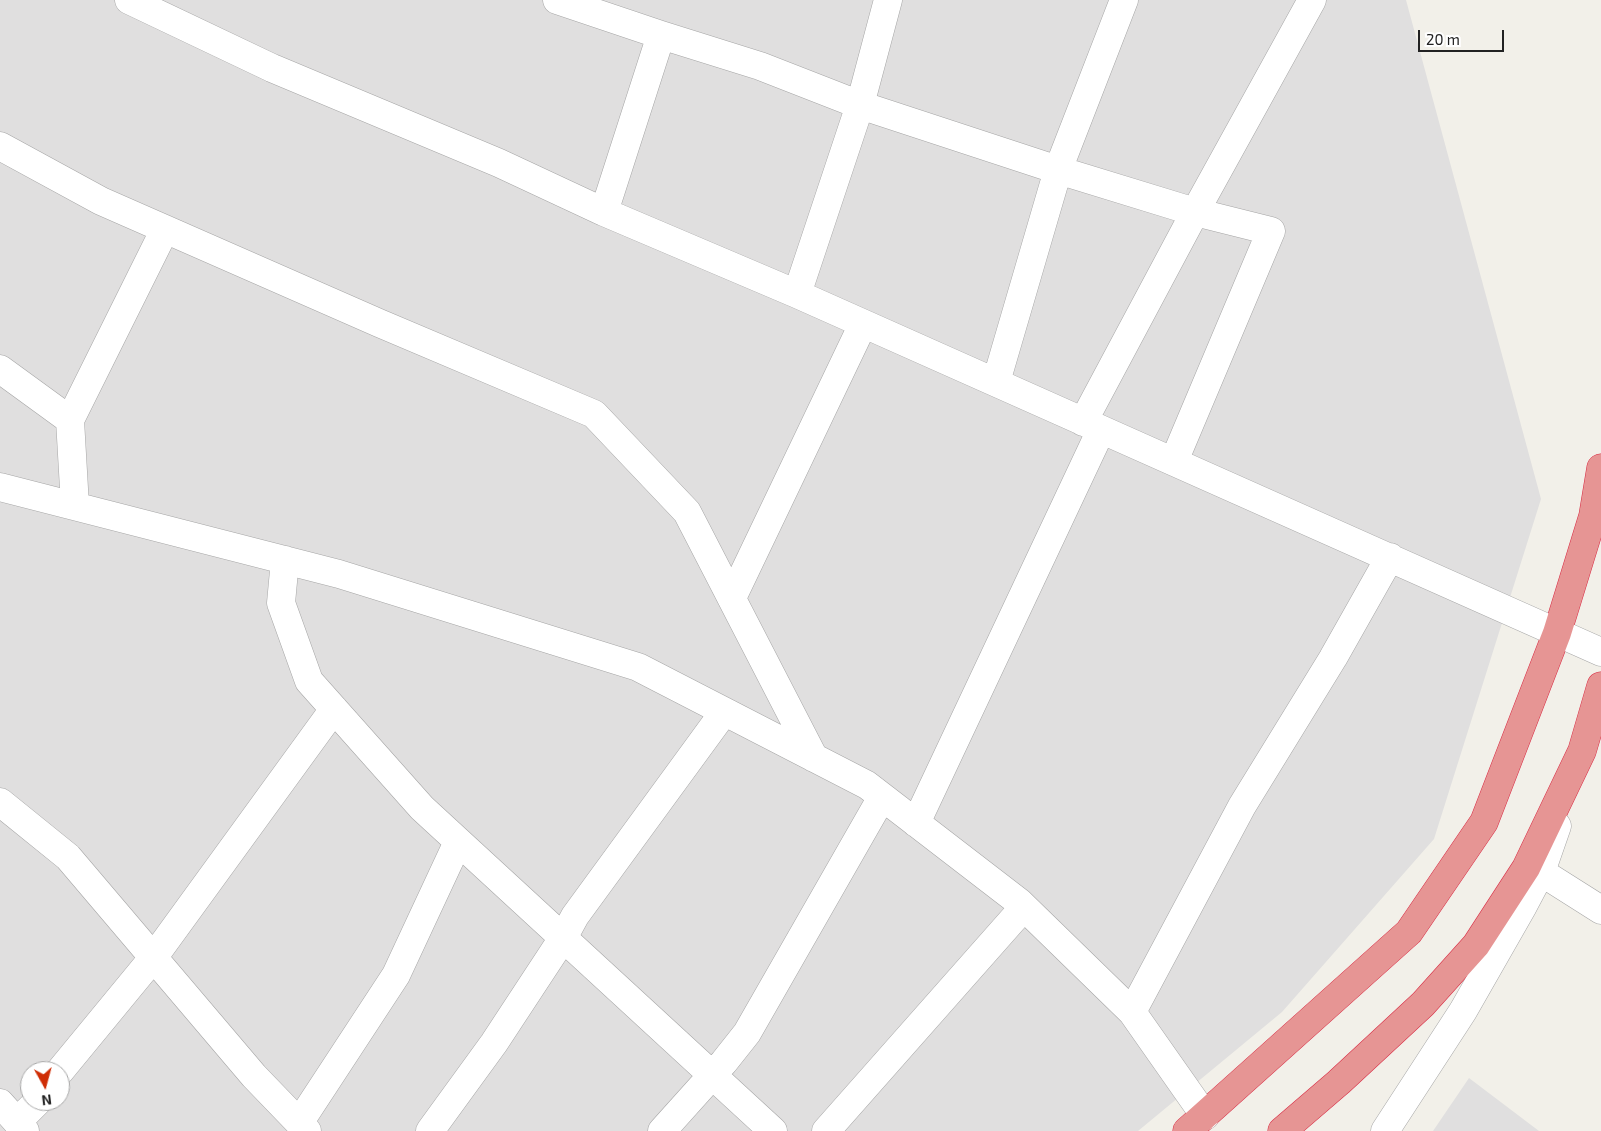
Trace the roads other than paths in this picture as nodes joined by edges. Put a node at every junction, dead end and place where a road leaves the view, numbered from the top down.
1 (129, 0) edge
2 (557, 0) edge
3 (888, 0) edge
4 (1124, 0) edge
5 (1312, 0) edge
6 (661, 35) junction
7 (860, 105) junction
8 (0, 146) edge
9 (1058, 170) junction
10 (604, 212) junction
11 (1195, 212) junction
12 (165, 229) junction
13 (797, 294) junction
14 (863, 324) junction
15 (0, 369) edge
16 (996, 382) junction
17 (70, 420) junction
18 (1092, 426) junction
19 (1174, 461) junction
20 (1601, 468) edge
21 (0, 487) edge
22 (75, 506) junction
23 (1390, 557) junction
24 (285, 560) junction
25 (732, 598) junction
26 (1557, 633) junction
27 (1601, 652) edge
28 (1601, 686) edge
29 (334, 709) junction
30 (724, 712) junction
31 (1582, 751) junction
32 (814, 758) junction
33 (882, 797) junction
34 (0, 802) edge
35 (916, 823) junction
36 (458, 842) junction
37 (1541, 872) junction
38 (1024, 907) junction
39 (1601, 910) edge
40 (563, 938) junction
41 (159, 965) junction
42 (1132, 1012) junction
43 (69, 1061) edge
44 (70, 1067) edge
45 (712, 1074) junction
46 (24, 1111) edge
47 (14, 1119) edge
48 (1196, 1123) edge
49 (303, 1127) edge
50 (430, 1131) edge
51 (662, 1131) edge
52 (773, 1131) edge
53 (826, 1131) edge
54 (1282, 1131) edge
55 (1385, 1131) edge

1 - 10 street
2 - 6 street
3 - 7 street
4 - 9 street
5 - 11 street
6 - 7 street
6 - 10 street
7 - 9 street
7 - 13 street
8 - 12 street
9 - 11 street
9 - 16 street
10 - 13 street
11 - 18 street
11 - 19 street
12 - 17 street
12 - 25 street
13 - 14 street
14 - 16 street
14 - 25 street
15 - 17 street
16 - 18 street
17 - 22 street
18 - 19 street
18 - 35 street
19 - 23 street
20 - 26 highway
21 - 22 street
22 - 24 street
23 - 26 street
23 - 42 street
24 - 29 street
24 - 30 street
25 - 32 street
26 - 27 street
26 - 48 highway
28 - 31 highway
29 - 36 street
29 - 41 street
30 - 32 street
30 - 40 street
31 - 37 street
31 - 54 highway
32 - 33 street
33 - 35 street
33 - 45 street
34 - 41 street
35 - 38 street
36 - 40 street
36 - 49 street
37 - 39 street
37 - 55 street
38 - 42 street
38 - 53 street
40 - 45 street
40 - 50 street
41 - 43 street
41 - 44 street
41 - 49 street
42 - 48 street
45 - 51 street
45 - 52 street
46 - 47 street

